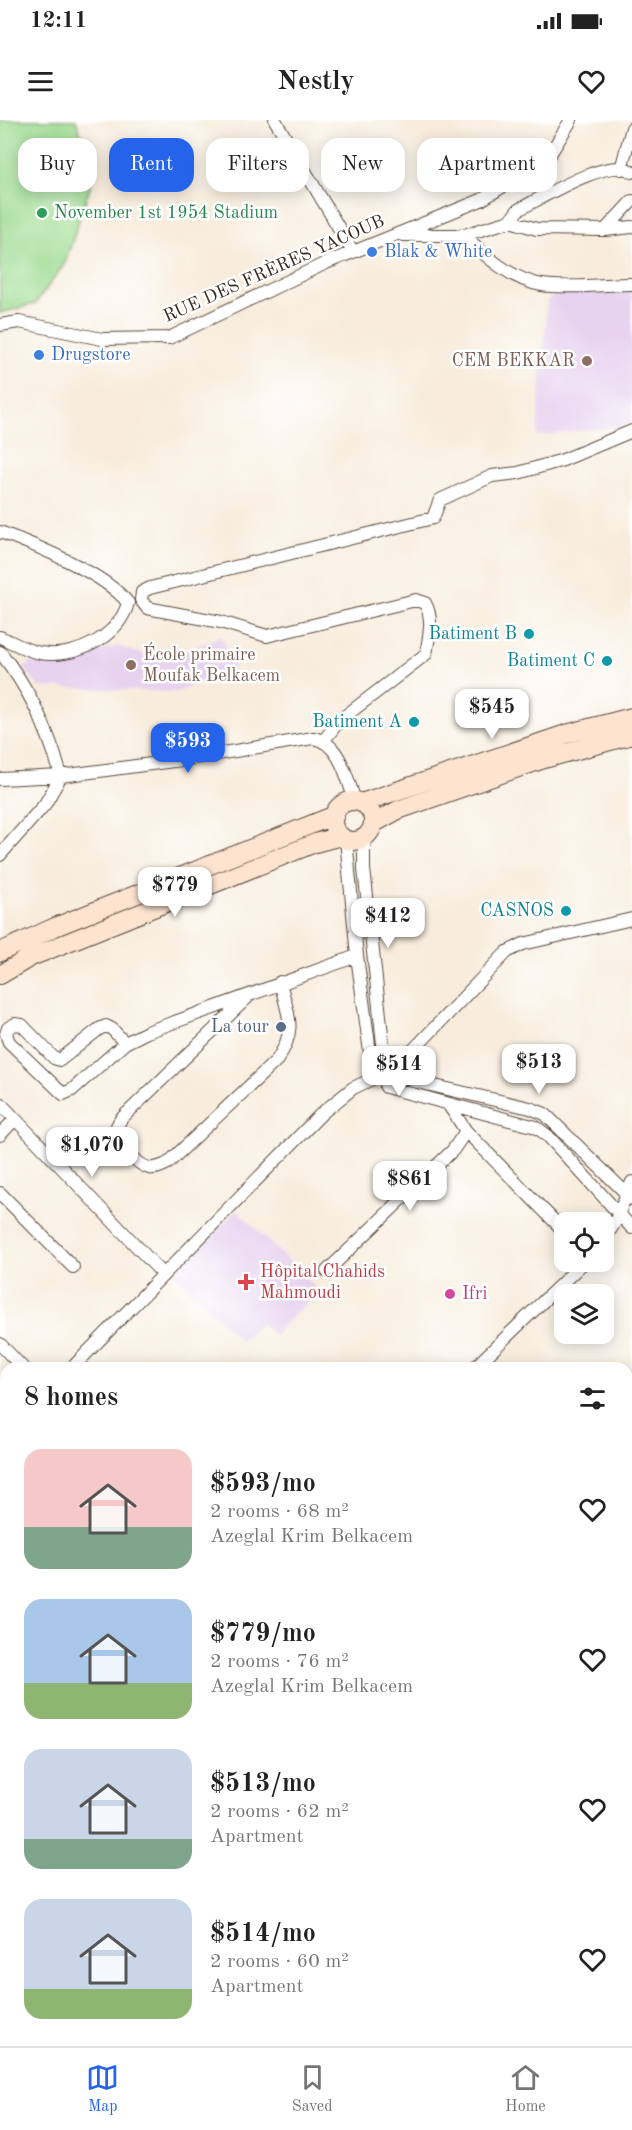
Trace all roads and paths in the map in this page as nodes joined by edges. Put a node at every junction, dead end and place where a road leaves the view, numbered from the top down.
1 (275, 120) edge
2 (571, 120) edge
3 (632, 128) edge
4 (626, 170) edge
5 (632, 201) edge
6 (510, 221) junction
7 (632, 227) edge
8 (605, 230) junction
9 (395, 235) junction
10 (464, 235) junction
11 (353, 252) junction
12 (632, 284) edge
13 (0, 325) edge
14 (632, 431) edge
15 (0, 532) edge
16 (141, 600) junction
17 (128, 603) junction
18 (0, 637) edge
19 (0, 652) edge
20 (632, 717) edge
21 (632, 735) edge
22 (324, 740) junction
23 (61, 776) junction
24 (0, 779) edge
25 (358, 802) junction
26 (335, 815) junction
27 (368, 831) junction
28 (343, 838) junction
29 (0, 855) edge
30 (632, 919) edge
31 (0, 952) edge
32 (357, 956) junction
33 (0, 975) edge
34 (279, 982) junction
35 (253, 992) junction
36 (124, 1043) junction
37 (391, 1069) junction
38 (371, 1074) junction
39 (386, 1087) junction
40 (0, 1103) edge
41 (448, 1104) junction
42 (15, 1119) junction
43 (466, 1131) junction
44 (0, 1135) edge
45 (630, 1192) edge
46 (0, 1193) edge
47 (618, 1214) junction
48 (554, 1221) edge
49 (614, 1221) edge
50 (632, 1228) edge
51 (73, 1267) dead end
52 (327, 1271) dead end
53 (574, 1272) edge
54 (162, 1274) junction
55 (0, 1344) edge
56 (17, 1362) edge
57 (78, 1362) edge
58 (480, 1362) edge

1 - 11 street
2 - 9 street, RUE DES FRÈRES YACOUB
3 - 4 street
4 - 6 street
5 - 8 street
6 - 8 street
6 - 10 street
7 - 8 street
9 - 10 street
9 - 11 street, RUE DES FRÈRES YACOUB
10 - 12 street
11 - 13 street, RUE DES FRÈRES YACOUB
14 - 16 street
15 - 17 street
16 - 17 street
16 - 22 street
17 - 18 street
19 - 23 street
20 - 25 main road
21 - 27 main road
22 - 23 street
22 - 25 street
23 - 24 street
23 - 29 street
25 - 26 main road
25 - 27 main road
26 - 28 main road
26 - 31 main road
27 - 28 main road
27 - 37 street
28 - 32 street
28 - 33 main road
30 - 37 street
32 - 34 street
32 - 38 street
34 - 35 street
34 - 35 street
35 - 36 street
36 - 36 street
37 - 38 street
37 - 39 street
37 - 45 street
38 - 39 street
38 - 54 street
39 - 41 street
40 - 42 street
41 - 43 street
41 - 47 street
42 - 44 street
42 - 54 street
43 - 48 street
43 - 52 street
45 - 47 street
46 - 51 street
47 - 49 street
47 - 50 street
53 - 58 street
54 - 57 street
55 - 56 street

